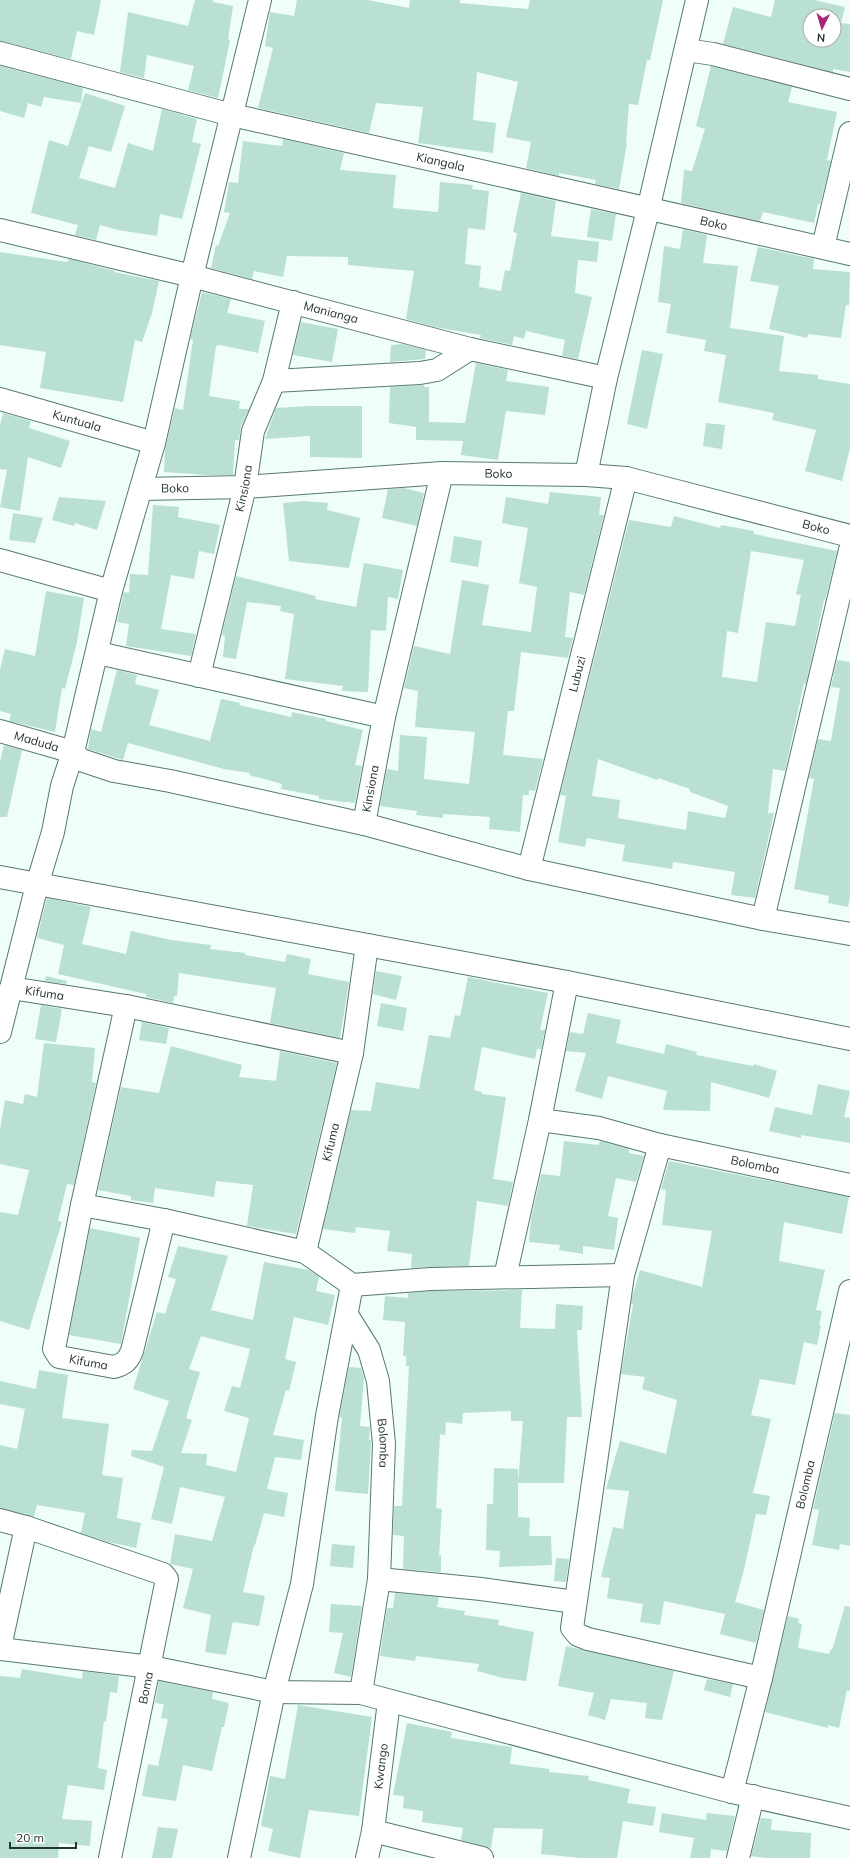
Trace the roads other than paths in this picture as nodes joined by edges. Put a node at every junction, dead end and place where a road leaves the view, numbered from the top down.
1 (260, 0) edge
2 (697, 0) edge
3 (686, 50) junction
4 (0, 53) edge
5 (850, 89) edge
6 (232, 115) junction
7 (850, 134) edge
8 (648, 210) junction
9 (0, 230) edge
10 (822, 246) junction
11 (850, 254) edge
12 (192, 276) junction
13 (293, 302) junction
14 (470, 348) junction
15 (606, 378) junction
16 (274, 381) junction
17 (0, 399) edge
18 (154, 443) junction
19 (442, 473) junction
20 (586, 475) junction
21 (626, 478) junction
22 (244, 487) junction
23 (141, 489) junction
24 (850, 536) edge
25 (850, 550) edge
26 (0, 560) edge
27 (111, 590) junction
28 (98, 653) junction
29 (199, 676) junction
30 (384, 717) junction
31 (0, 731) edge
32 (73, 752) junction
33 (364, 824) junction
34 (529, 869) junction
35 (0, 877) edge
36 (37, 885) junction
37 (763, 919) junction
38 (850, 934) edge
39 (367, 946) junction
40 (567, 982) junction
41 (11, 988) junction
42 (126, 1006) junction
43 (0, 1032) edge
44 (850, 1039) edge
45 (352, 1053) junction
46 (540, 1120) junction
47 (660, 1145) junction
48 (850, 1185) edge
49 (82, 1205) junction
50 (164, 1220) junction
51 (305, 1252) junction
52 (623, 1276) junction
53 (505, 1277) junction
54 (352, 1285) junction
55 (850, 1291) edge
56 (347, 1315) junction
57 (0, 1520) edge
58 (26, 1527) junction
59 (379, 1579) junction
60 (575, 1602) junction
61 (0, 1648) edge
62 (151, 1666) junction
63 (761, 1678) junction
64 (274, 1692) junction
65 (361, 1693) junction
66 (389, 1701) junction
67 (743, 1794) junction
68 (850, 1818) edge
69 (373, 1831) junction
70 (110, 1858) edge
71 (239, 1858) edge
72 (367, 1858) edge
73 (482, 1858) edge
74 (738, 1858) edge

1 - 6 street
2 - 3 street
3 - 5 street
3 - 8 street
4 - 6 street, Kiangala
6 - 8 street, Kiangala
6 - 12 street
7 - 10 street
8 - 10 street, Boko
8 - 15 street
9 - 12 street, Manianga
10 - 11 street, Boko
12 - 13 street, Manianga
12 - 18 street
13 - 14 street, Manianga
13 - 16 street, Kinsiona
14 - 15 street, Manianga
14 - 16 street
15 - 20 street
16 - 22 street, Kinsiona
17 - 18 street, Kuntuala
18 - 23 street
19 - 20 street, Boko
19 - 22 street, Boko
19 - 30 street, Kinsiona
20 - 21 street, Boko
21 - 24 street, Boko
21 - 34 street, Lubuzi
22 - 23 street, Boko
22 - 29 street, Kinsiona
23 - 27 street
25 - 37 street
26 - 27 street
27 - 28 street
28 - 29 street
28 - 32 street
29 - 30 street
30 - 33 street, Kinsiona
31 - 32 street, Maduda
32 - 33 street, Maduda
32 - 36 street
33 - 34 street, Maduda
34 - 37 street, Maduda
35 - 36 street
36 - 39 street
36 - 41 street
37 - 38 street, Maduda
39 - 40 street
39 - 45 street, Kifuma
40 - 44 street
40 - 46 street
41 - 42 street, Kifuma
41 - 43 street
42 - 45 street, Kifuma
42 - 49 street, Kifuma
45 - 51 street, Kifuma
46 - 47 street, Bolomba
46 - 53 street
47 - 48 street, Bolomba
47 - 52 street
49 - 50 street
49 - 50 street, Kifuma
50 - 51 street
51 - 54 street
52 - 53 street
52 - 60 street
53 - 54 street
54 - 56 street
55 - 63 street, Bolomba
56 - 59 street, Bolomba
56 - 64 street
57 - 58 street
58 - 61 street, Boma
58 - 62 street
59 - 60 street
59 - 65 street, Bolomba
60 - 63 street
61 - 62 street, Boma
62 - 64 street
62 - 70 street, Boma
63 - 67 street, Bolomba
64 - 65 street
64 - 71 street
65 - 66 street
66 - 67 street
66 - 69 street, Kwango
67 - 68 street
67 - 74 street
69 - 72 street, Kwango
69 - 73 street

